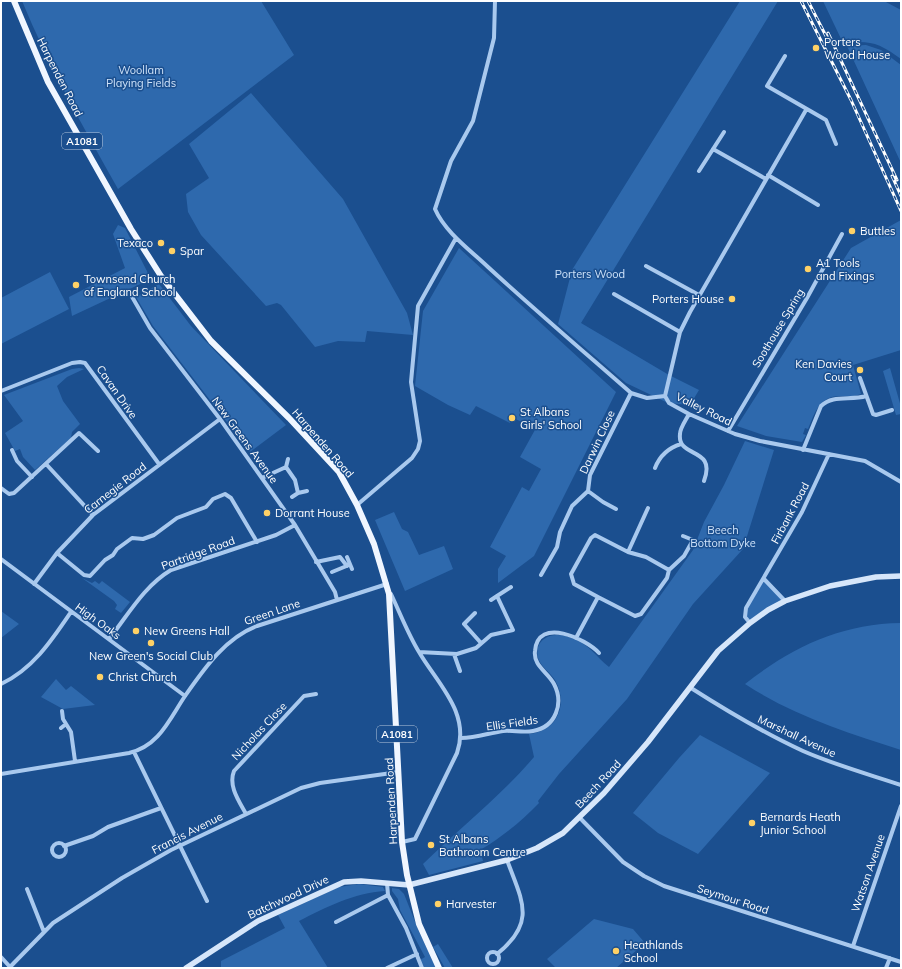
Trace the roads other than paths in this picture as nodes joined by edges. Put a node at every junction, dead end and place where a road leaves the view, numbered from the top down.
1 (14, 1) edge
2 (495, 1) edge
3 (785, 56) dead end
4 (806, 110) junction
5 (724, 132) dead end
6 (836, 144) dead end
7 (713, 149) junction
8 (699, 171) dead end
9 (767, 177) junction
10 (818, 205) dead end
11 (842, 234) dead end
12 (456, 238) junction
13 (646, 266) dead end
14 (614, 294) dead end
15 (131, 295) dead end
16 (699, 295) junction
17 (680, 332) junction
18 (860, 378) dead end
19 (1, 391) edge
20 (631, 392) junction
21 (665, 396) junction
22 (866, 396) junction
23 (892, 410) dead end
24 (689, 414) junction
25 (220, 419) junction
26 (728, 431) junction
27 (681, 444) junction
28 (12, 450) dead end
29 (803, 450) junction
30 (98, 451) dead end
31 (829, 454) junction
32 (288, 459) dead end
33 (46, 464) junction
34 (160, 464) junction
35 (286, 467) junction
36 (655, 468) dead end
37 (32, 477) junction
38 (262, 478) junction
39 (704, 481) dead end
40 (901, 482) edge
41 (1, 488) edge
42 (307, 491) dead end
43 (588, 491) junction
44 (298, 493) junction
45 (292, 497) dead end
46 (357, 504) junction
47 (648, 508) dead end
48 (616, 509) dead end
49 (93, 515) junction
50 (295, 525) junction
51 (683, 536) dead end
52 (257, 542) junction
53 (628, 552) junction
54 (57, 553) junction
55 (346, 557) dead end
56 (1, 559) edge
57 (316, 562) junction
58 (350, 566) junction
59 (669, 570) junction
60 (332, 572) dead end
61 (541, 575) dead end
62 (901, 576) edge
63 (764, 579) junction
64 (34, 584) junction
65 (387, 584) junction
66 (510, 587) dead end
67 (391, 594) dead end
68 (497, 596) junction
69 (598, 597) junction
70 (338, 600) junction
71 (491, 600) dead end
72 (785, 601) junction
73 (71, 612) junction
74 (475, 613) dead end
75 (750, 623) junction
76 (576, 638) junction
77 (109, 640) junction
78 (481, 643) junction
79 (419, 652) junction
80 (599, 653) dead end
81 (454, 654) junction
82 (460, 671) dead end
83 (1, 684) edge
84 (691, 688) junction
85 (316, 694) dead end
86 (186, 696) junction
87 (62, 711) dead end
88 (66, 724) junction
89 (61, 728) dead end
90 (461, 738) junction
91 (134, 752) junction
92 (75, 761) junction
93 (399, 772) junction
94 (1, 774) edge
95 (901, 785) edge
96 (901, 806) edge
97 (161, 808) junction
98 (246, 814) junction
99 (580, 818) junction
100 (402, 842) junction
101 (64, 846) dead end
102 (180, 846) junction
103 (507, 860) junction
104 (387, 883) junction
105 (409, 885) junction
106 (27, 890) dead end
107 (388, 895) junction
108 (207, 901) dead end
109 (336, 922) dead end
110 (44, 932) junction
111 (853, 946) junction
112 (417, 954) junction
113 (497, 954) dead end
114 (1, 957) edge
115 (890, 958) junction
116 (901, 962) edge
117 (11, 967) edge
118 (186, 968) edge
119 (388, 968) edge
120 (422, 968) edge
121 (439, 968) edge
122 (886, 968) edge

1 - 46 main road, Harpenden Road / A1081
2 - 12 street, Valley Road
3 - 4 street
4 - 6 street
4 - 9 street
5 - 7 street
7 - 8 street
7 - 9 street
9 - 10 street
9 - 16 street
11 - 26 street, Soothouse Spring
12 - 20 street, Valley Road
12 - 46 street
13 - 16 street
14 - 17 street
15 - 25 street, New Greens Avenue
16 - 17 street
17 - 21 street
18 - 22 street
19 - 34 street, Cavan Drive
20 - 21 street, Valley Road
20 - 43 street, Darwin Close
21 - 24 street, Valley Road
22 - 23 street
22 - 29 street
24 - 26 street, Valley Road
24 - 27 street
25 - 34 street, Carnegie Road
25 - 38 street, New Greens Avenue
26 - 29 street, Valley Road
27 - 36 street
27 - 39 street
28 - 37 street
29 - 31 street, Valley Road
30 - 33 street
31 - 40 street, Valley Road
31 - 63 street, Firbank Road
32 - 35 street
33 - 37 street
33 - 49 street
34 - 49 street, Carnegie Road
35 - 38 street
35 - 44 street
37 - 41 street
38 - 50 street, New Greens Avenue
42 - 44 street
43 - 48 street, Darwin Close
43 - 61 street
44 - 45 street
46 - 65 main road, Harpenden Road / A1081
47 - 53 street
49 - 54 street, Carnegie Road
50 - 52 street, Partridge Road
50 - 57 street, New Greens Avenue
51 - 59 street
52 - 54 street
52 - 77 street, Partridge Road
53 - 59 street
53 - 69 street
54 - 64 street, Carnegie Road
55 - 58 street
56 - 64 street, High Oaks
57 - 58 street
57 - 70 street, New Greens Avenue
58 - 60 street
59 - 69 street
62 - 72 street, Beech Road
63 - 72 street
63 - 75 street
64 - 73 street, High Oaks
65 - 70 street, Green Lane
65 - 93 main road, Harpenden Road / A1081
66 - 68 street
67 - 79 street
68 - 71 street
68 - 78 street
69 - 76 street
70 - 86 street, Green Lane
72 - 75 street, Beech Road
73 - 77 street, High Oaks
73 - 83 street
74 - 78 street
75 - 84 street, Beech Road
76 - 80 street, Ellis Fields
76 - 90 street, Ellis Fields
77 - 86 street, High Oaks
78 - 81 street
79 - 81 street
79 - 90 street
81 - 82 street
84 - 95 street, Marshall Avenue
84 - 99 street, Beech Road
85 - 98 street, Nicholas Close
86 - 91 street, Green Lane
87 - 88 street
88 - 89 street
88 - 92 street
90 - 100 street
91 - 92 street, Green Lane
91 - 97 street
92 - 94 street, Green Lane
93 - 98 street, Francis Avenue
93 - 100 main road, Harpenden Road / A1081
96 - 111 street, Watson Avenue
97 - 101 street
97 - 102 street
98 - 102 street, Francis Avenue
99 - 103 street, Beech Road
99 - 111 street, Seymour Road
100 - 105 main road, Harpenden Road / A1081
102 - 108 street
102 - 110 street, Francis Avenue
103 - 105 street, Beech Road
103 - 113 street
104 - 105 street, Batchwood Drive
104 - 107 street
104 - 118 street, Batchwood Drive
105 - 121 main road, Harpenden Road / A1081
106 - 110 street
107 - 109 street
107 - 112 street
110 - 117 street, Francis Avenue
111 - 115 street, Seymour Road
112 - 119 street
112 - 120 street
114 - 117 street
115 - 116 street, Seymour Road
115 - 122 street

